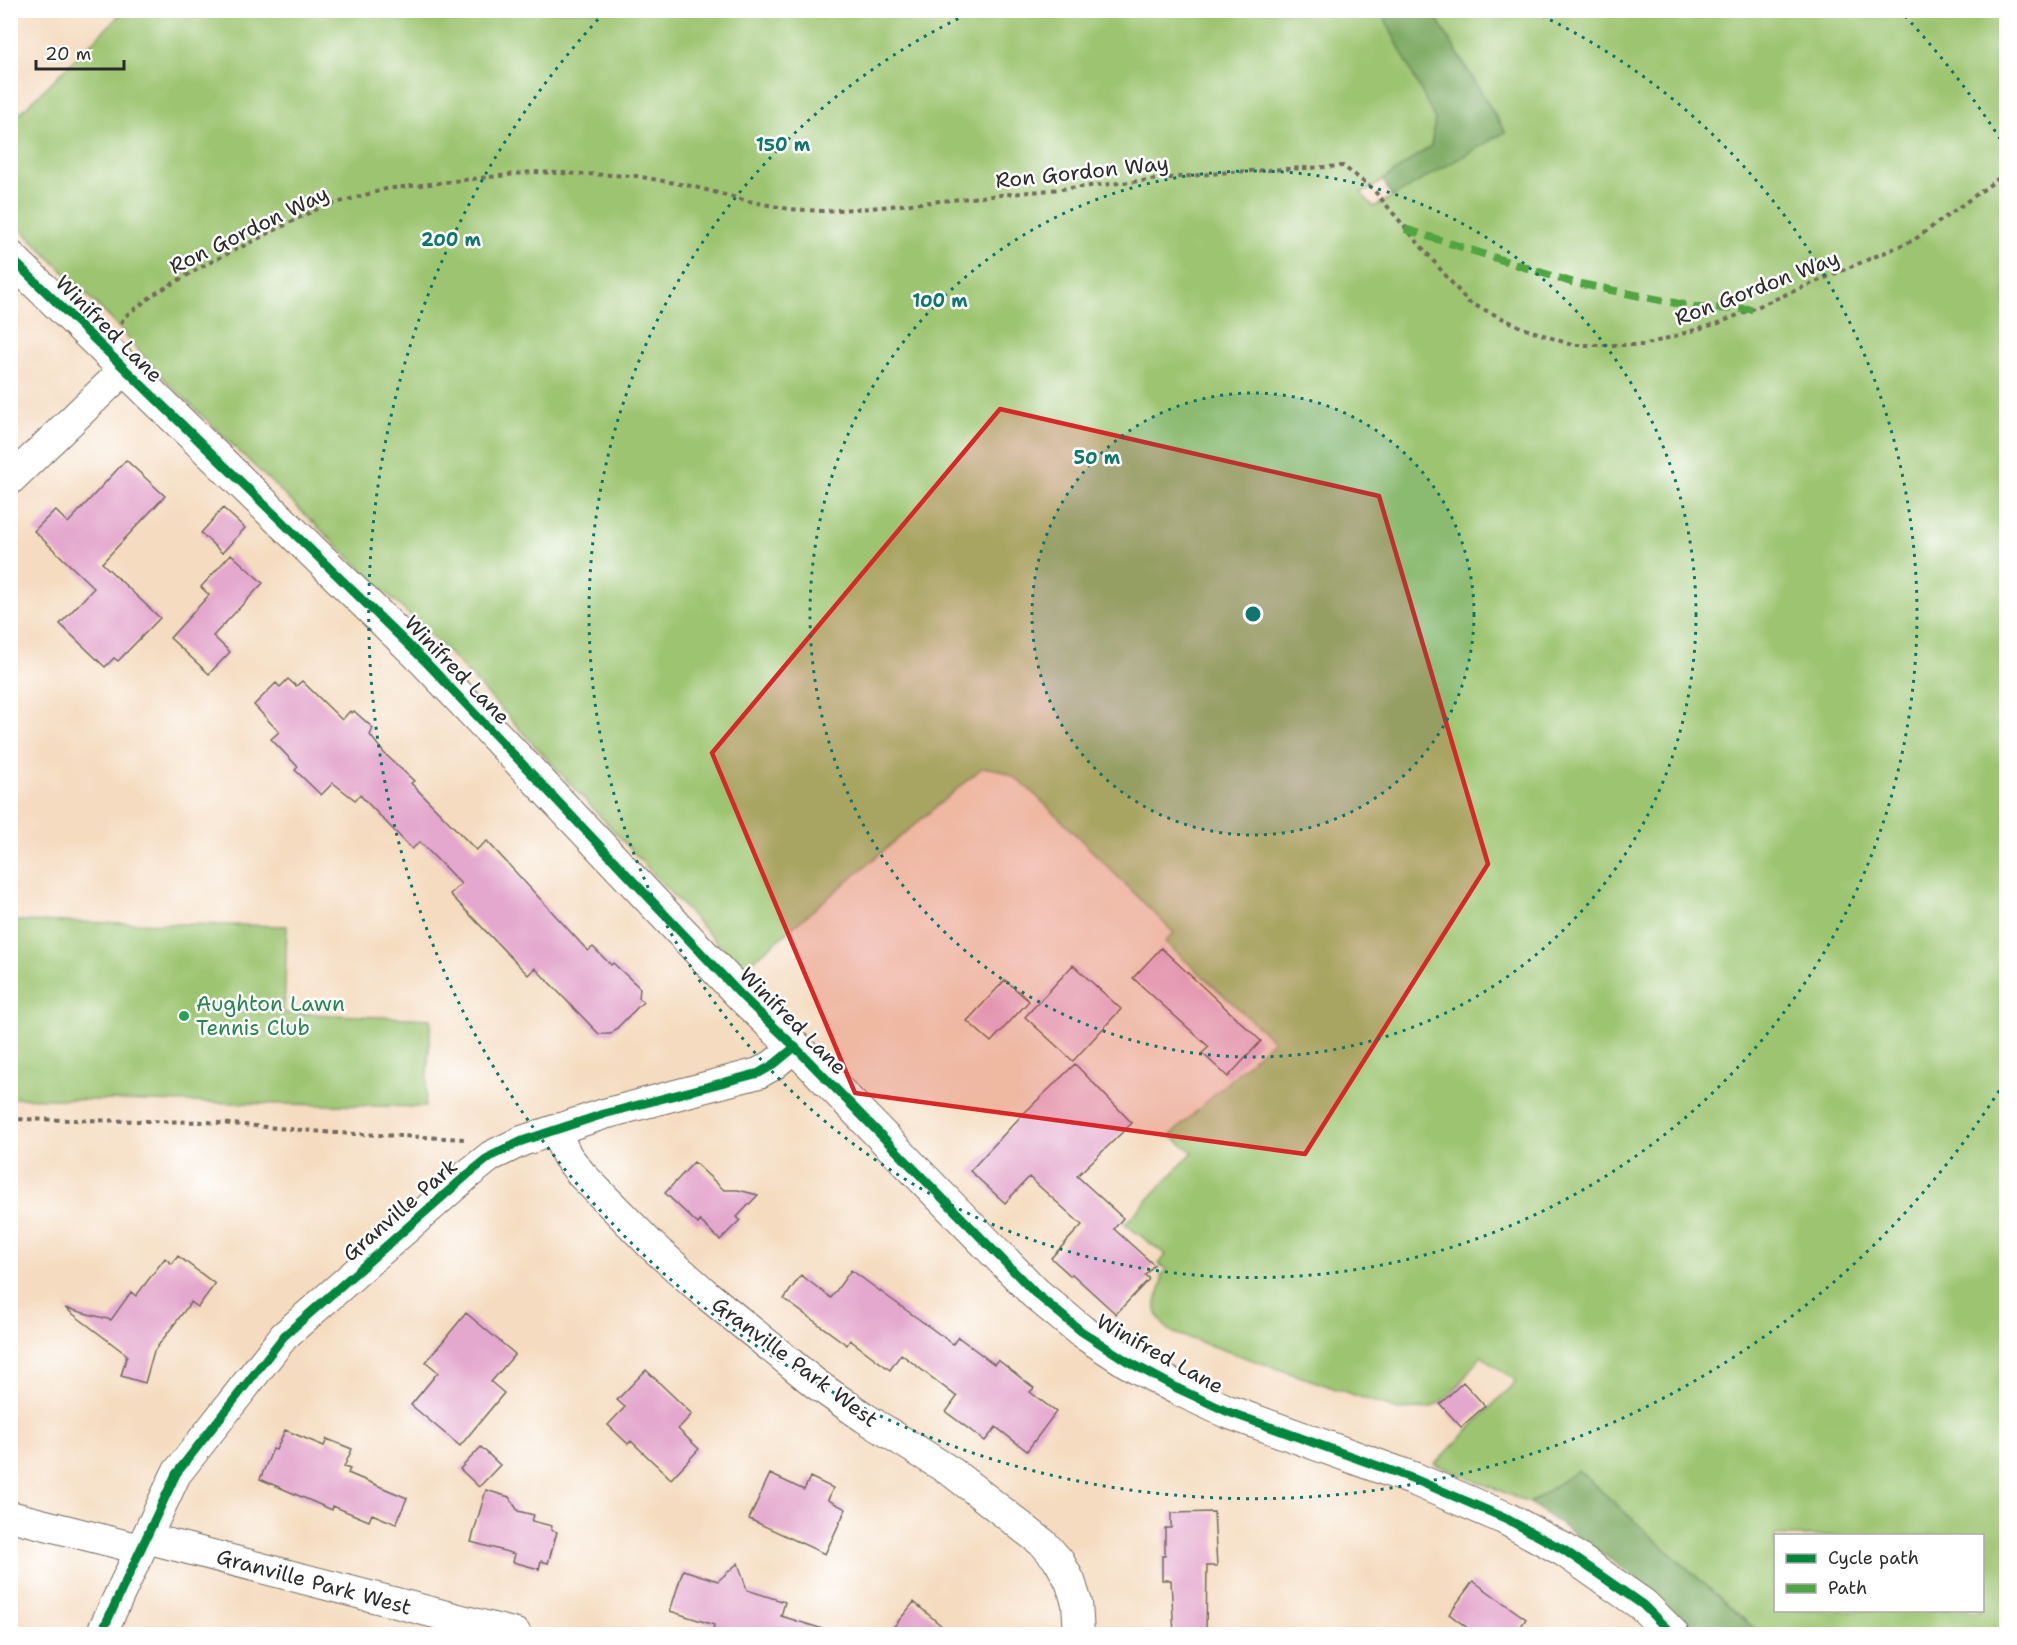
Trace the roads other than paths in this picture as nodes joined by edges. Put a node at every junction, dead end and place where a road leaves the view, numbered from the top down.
1 (10, 257) edge
2 (124, 370) junction
3 (10, 480) edge
4 (795, 1047) junction
5 (555, 1130) junction
6 (10, 1516) edge
7 (143, 1543) junction
8 (101, 1635) edge
9 (516, 1635) edge
10 (1079, 1635) edge
11 (1671, 1635) edge

1 - 2 street, Winifred Lane
2 - 3 street
2 - 4 street, Winifred Lane
4 - 5 street, Granville Park
4 - 11 street, Winifred Lane
5 - 7 street, Granville Park
5 - 10 street, Granville Park West
6 - 7 street
7 - 8 street, Granville Park
7 - 9 street, Granville Park West

